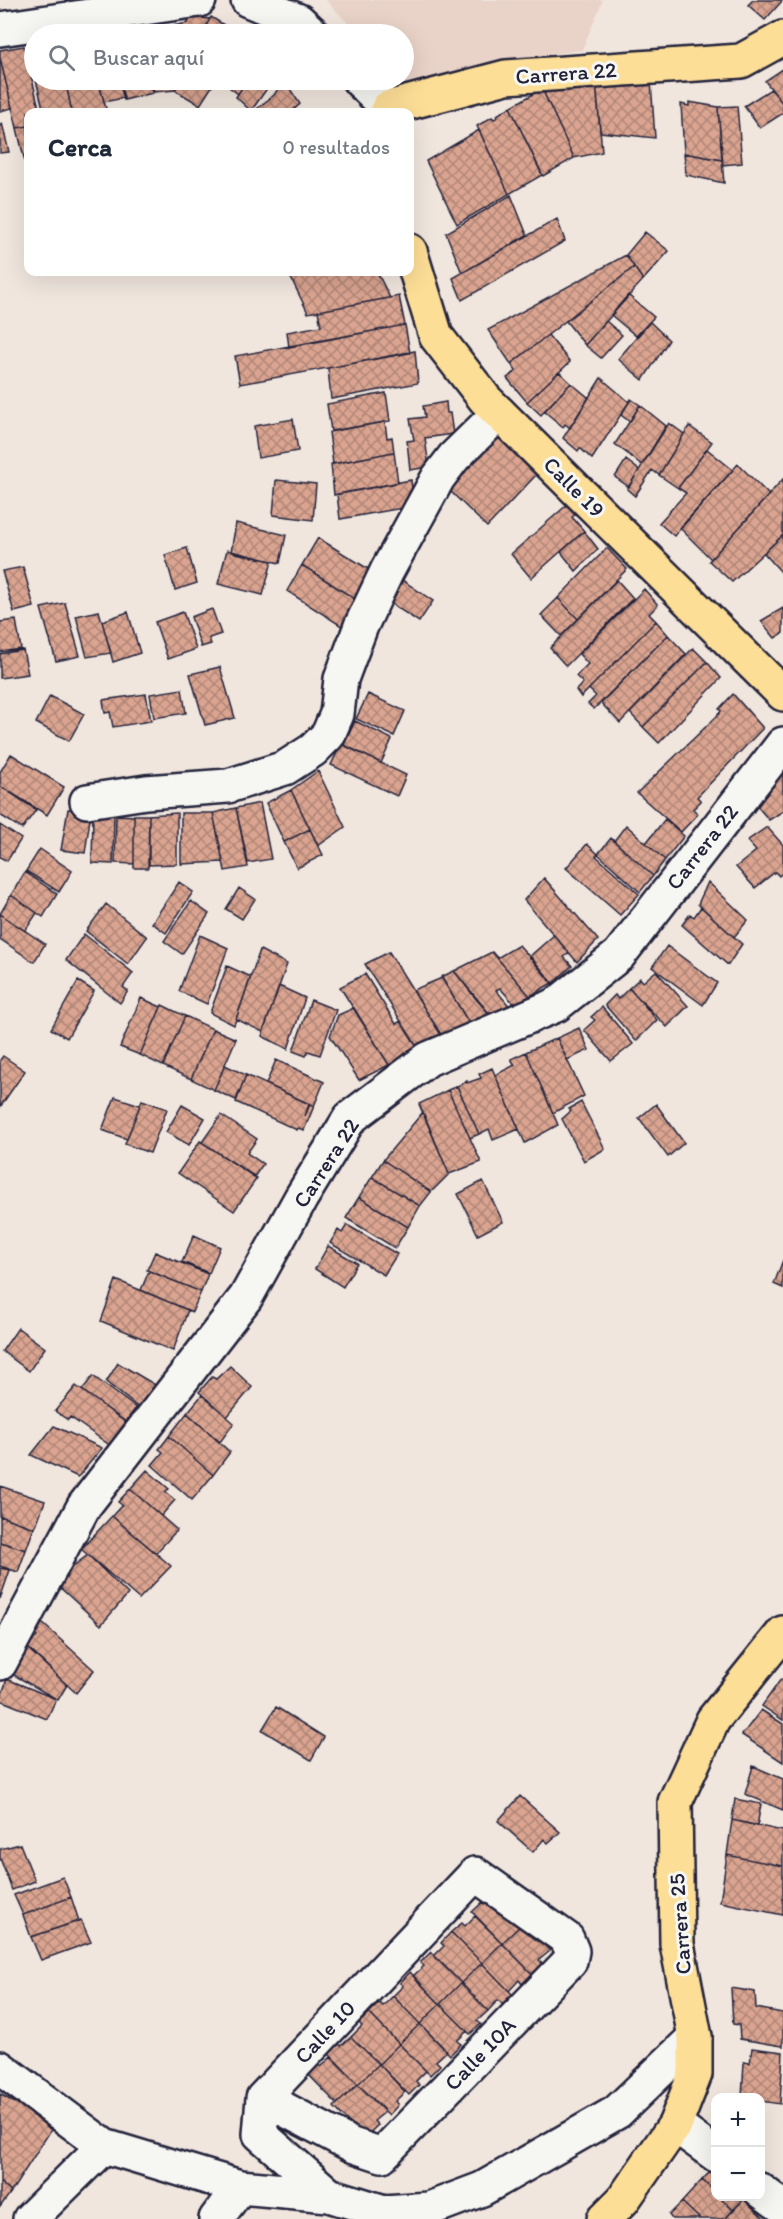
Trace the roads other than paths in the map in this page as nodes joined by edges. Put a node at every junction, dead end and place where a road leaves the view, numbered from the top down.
1 (199, 0) edge
2 (248, 0) edge
3 (34, 24) edge
4 (302, 24) edge
5 (24, 26) edge
6 (0, 29) edge
7 (783, 38) edge
8 (369, 90) edge
9 (386, 108) edge
10 (395, 108) edge
11 (414, 264) edge
12 (499, 413) junction
13 (783, 693) edge
14 (783, 744) edge
15 (87, 801) dead end
16 (783, 1633) edge
17 (0, 1663) edge
18 (572, 1950) joint
19 (694, 2037) junction
20 (0, 2068) edge
21 (263, 2098) junction
22 (675, 2125) junction
23 (104, 2146) junction
24 (711, 2152) edge
25 (240, 2187) junction
26 (765, 2194) edge
27 (329, 2195) junction
28 (783, 2207) edge
29 (30, 2219) edge
30 (216, 2219) edge
31 (604, 2219) edge

1 - 3 street
2 - 4 street
5 - 6 street
7 - 10 main road, Carrera 22
8 - 9 street, Carrera 22
11 - 12 main road, Calle 19
12 - 13 main road, Calle 19
12 - 15 street
14 - 17 street, Carrera 22
16 - 19 main road, Carrera 25
18 - 21 street, Calle 10A
18 - 21 street, Calle 10
19 - 22 main road, Carrera 25
19 - 27 street
20 - 23 street
21 - 27 street
22 - 24 street
22 - 31 main road, Carrera 25
23 - 25 street
23 - 29 street
25 - 27 street
25 - 30 street
26 - 28 street

